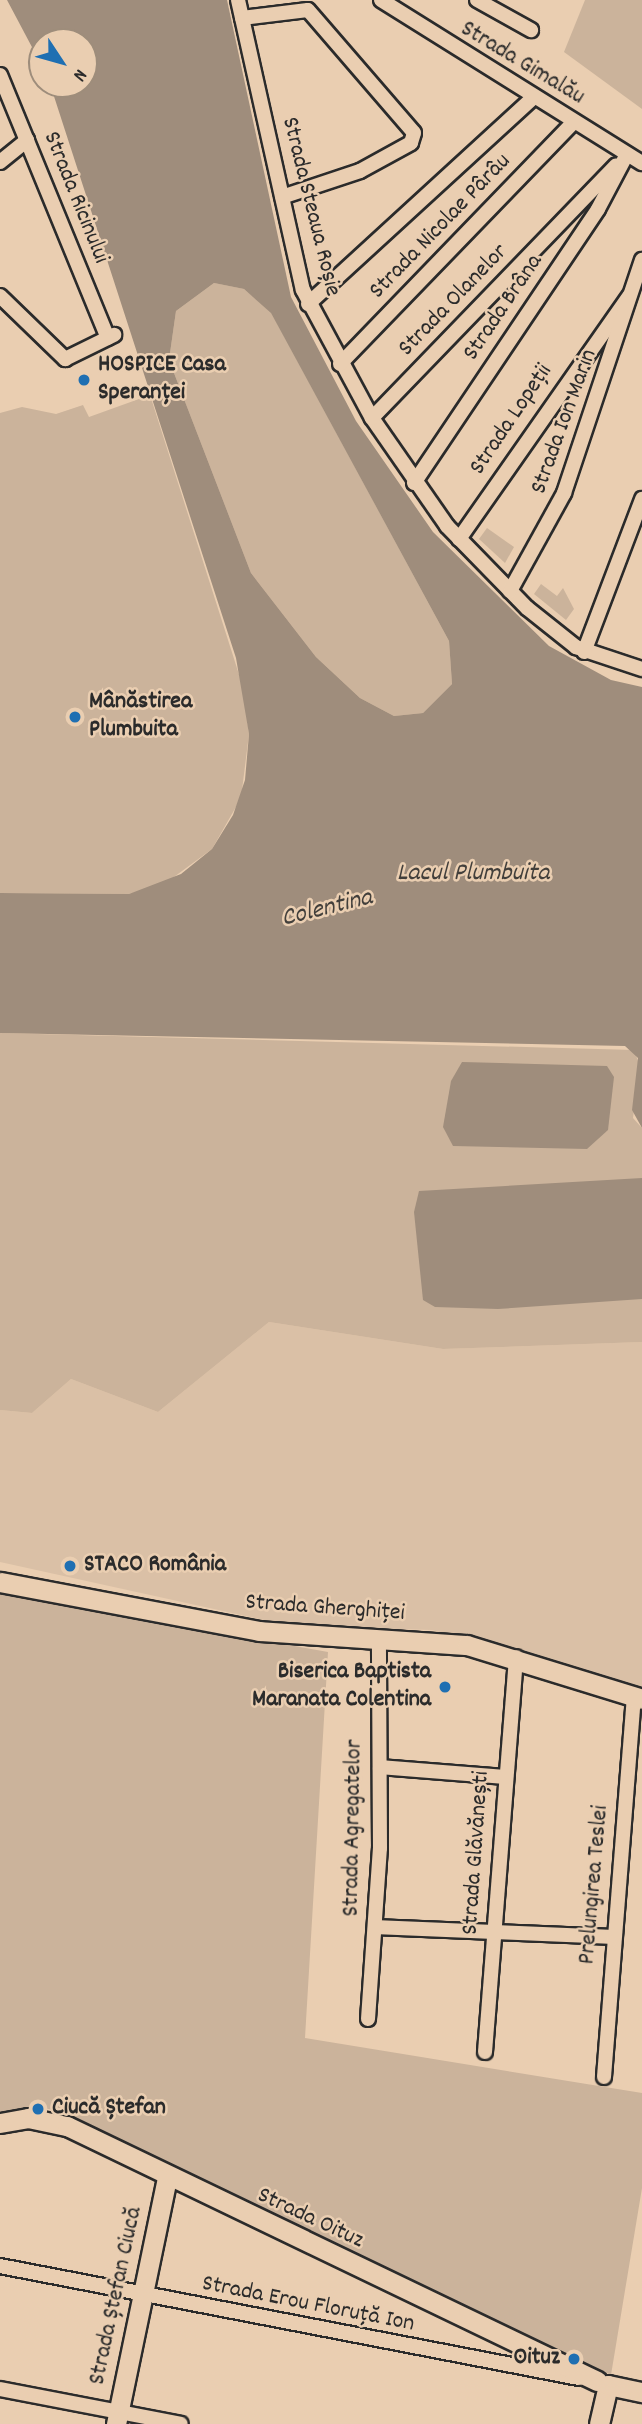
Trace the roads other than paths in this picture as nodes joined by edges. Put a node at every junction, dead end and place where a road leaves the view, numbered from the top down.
1 (238, 0) edge
2 (381, 0) edge
3 (477, 0) edge
4 (242, 18) junction
5 (531, 30) dead end
6 (0, 75) edge
7 (534, 97) junction
8 (574, 122) junction
9 (27, 140) junction
10 (627, 154) junction
11 (0, 162) edge
12 (642, 163) edge
13 (282, 197) junction
14 (642, 260) edge
15 (0, 296) edge
16 (629, 296) junction
17 (308, 304) junction
18 (340, 364) junction
19 (372, 418) junction
20 (414, 484) junction
21 (642, 499) edge
22 (459, 539) junction
23 (510, 591) junction
24 (584, 652) junction
25 (642, 669) edge
26 (0, 1582) edge
27 (379, 1638) junction
28 (516, 1657) junction
29 (638, 1698) edge
30 (380, 1767) junction
31 (505, 1777) junction
32 (375, 1927) junction
33 (495, 1933) junction
34 (614, 1937) junction
35 (369, 2019) dead end
36 (485, 2052) dead end
37 (604, 2077) dead end
38 (0, 2123) edge
39 (167, 2178) junction
40 (0, 2266) edge
41 (143, 2296) junction
42 (602, 2383) junction
43 (0, 2389) edge
44 (642, 2392) edge
45 (117, 2418) edge
46 (181, 2424) edge
47 (599, 2424) edge

1 - 4 street, Strada Steaua Roșie
2 - 7 street, Strada Gimalău
3 - 5 street
4 - 13 street, Strada Steaua Roșie
4 - 13 street
6 - 9 street, Strada Ricinului
7 - 8 street, Strada Gimalău
7 - 17 street
8 - 10 street, Strada Gimalău
8 - 18 street, Strada Nicolae Pârâu
9 - 11 street
9 - 15 street, Strada Ricinului
10 - 12 street, Strada Gimalău
10 - 19 street, Strada Olanelor
10 - 20 street, Strada Brâna
13 - 17 street, Strada Steaua Roșie
14 - 16 street, Strada Ion Marin
16 - 22 street, Strada Lopeții
16 - 23 street, Strada Ion Marin
17 - 18 street, Strada Steaua Roșie
18 - 19 street, Strada Steaua Roșie
19 - 20 street, Strada Steaua Roșie
20 - 22 street, Strada Steaua Roșie
21 - 24 street
22 - 23 street, Strada Steaua Roșie
23 - 24 street, Strada Steaua Roșie
24 - 25 street
26 - 27 street, Strada Gherghiței
27 - 28 street, Strada Gherghiței
27 - 30 street, Strada Agregatelor
28 - 29 street, Strada Gherghiței
28 - 31 street, Strada Glăvănești
29 - 34 street, Prelungirea Teslei
30 - 31 street
30 - 32 street, Strada Agregatelor
31 - 33 street, Strada Glăvănești
32 - 33 street
32 - 35 street, Strada Agregatelor
33 - 34 street
33 - 36 street, Strada Glăvănești
34 - 37 street, Prelungirea Teslei
38 - 39 street, Strada Oituz
39 - 41 street, Strada Ștefan Ciucă
39 - 42 street, Strada Oituz
40 - 41 street, Strada Erou Floruță Ion
41 - 42 street, Strada Erou Floruță Ion
41 - 45 street, Strada Ștefan Ciucă
42 - 44 street, Strada Oituz
42 - 47 street
43 - 45 street
45 - 46 street

